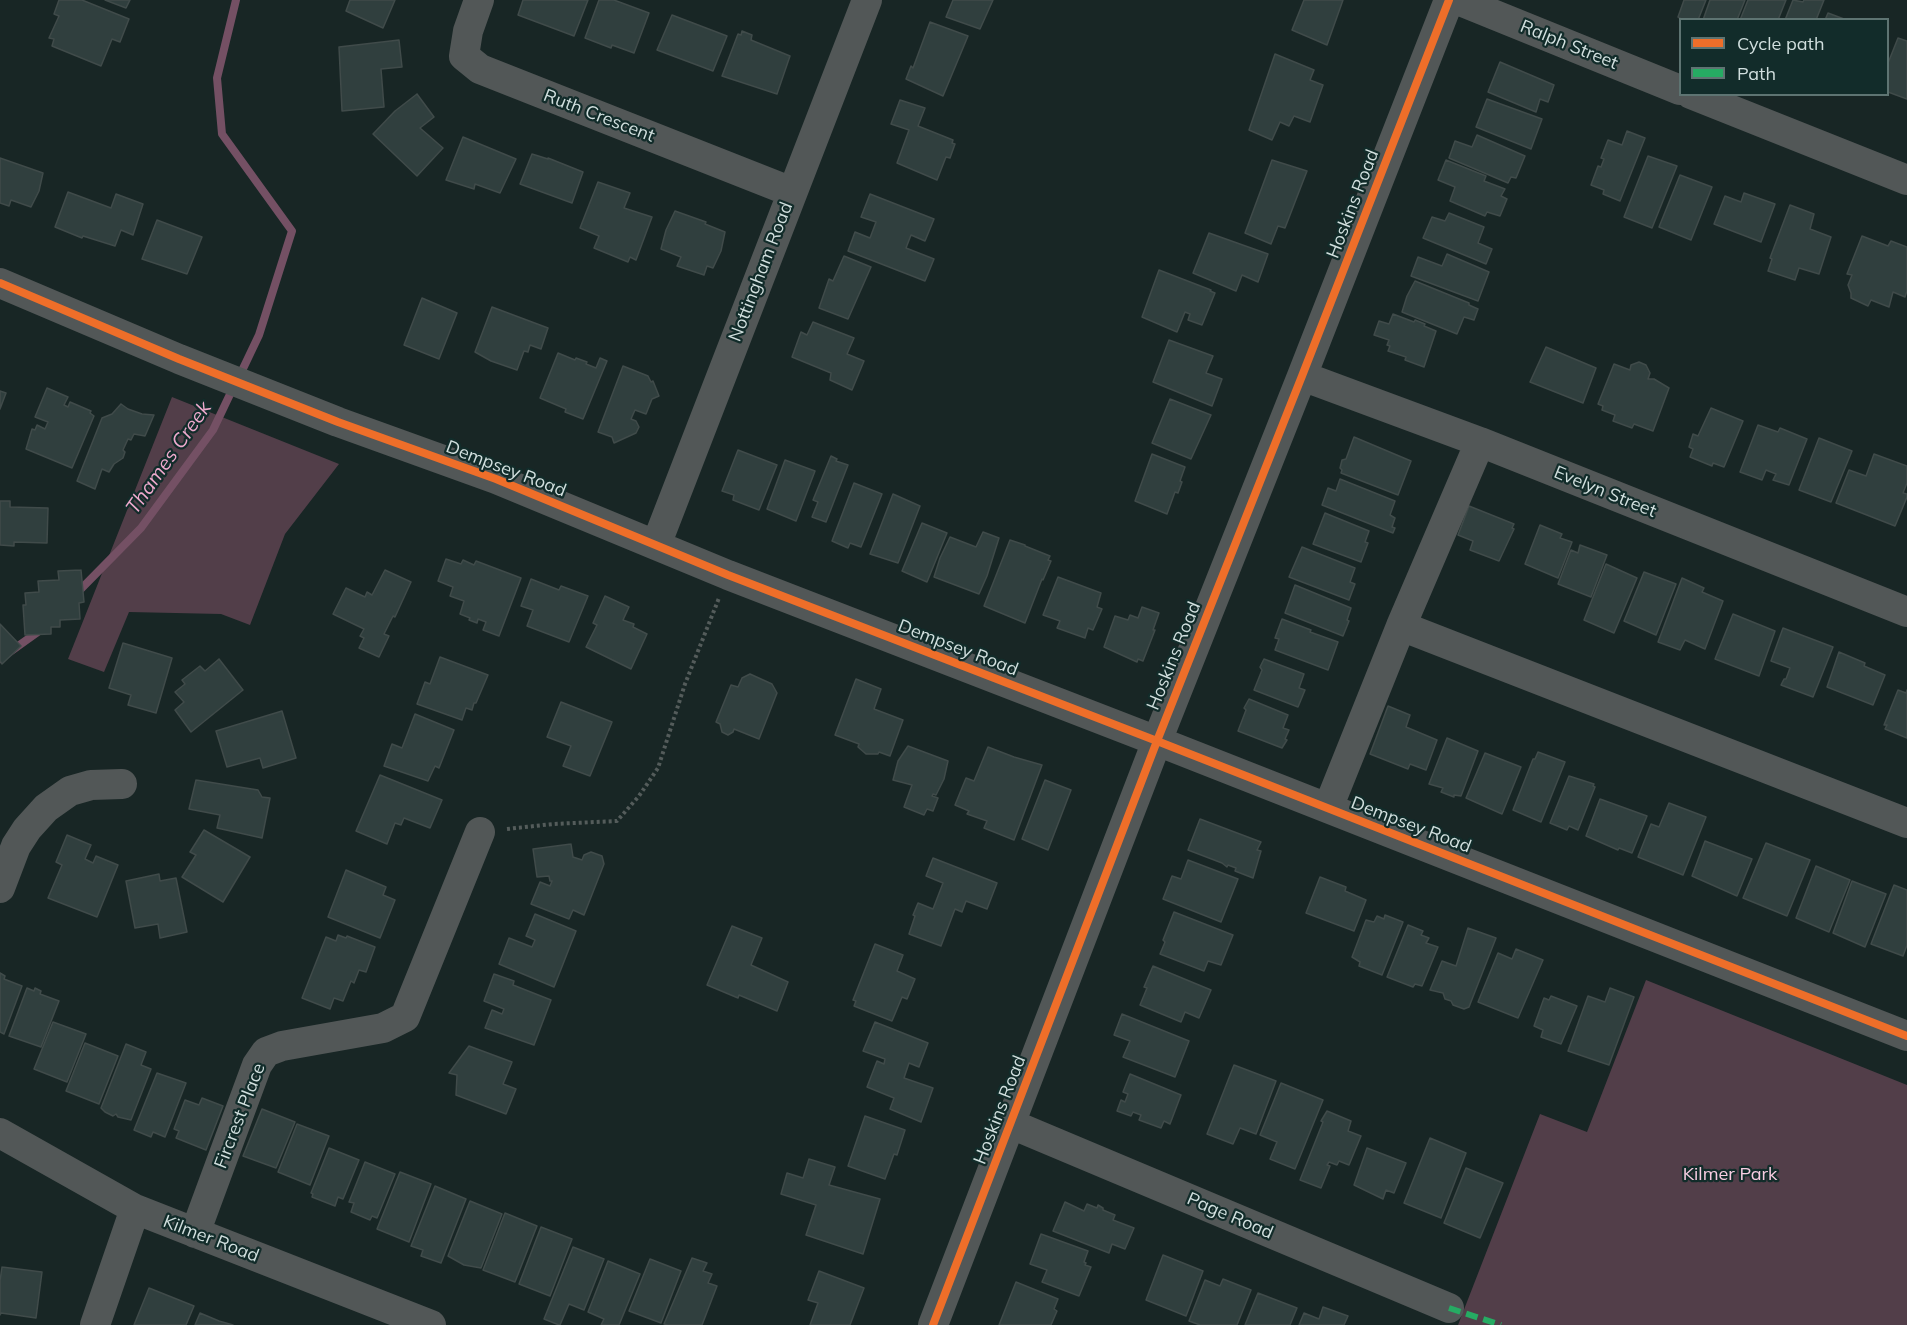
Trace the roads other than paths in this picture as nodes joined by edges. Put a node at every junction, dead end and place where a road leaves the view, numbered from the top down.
1 (479, 0) edge
2 (867, 0) edge
3 (1449, 0) edge
4 (1458, 0) edge
5 (1679, 90) edge
6 (1696, 96) edge
7 (1907, 180) edge
8 (792, 192) junction
9 (0, 283) edge
10 (1302, 376) junction
11 (1480, 442) junction
12 (656, 545) junction
13 (1907, 612) edge
14 (1401, 626) junction
15 (1157, 741) junction
16 (122, 784) dead end
17 (1329, 808) junction
18 (1907, 823) edge
19 (480, 832) road end
20 (0, 888) edge
21 (1907, 1036) edge
22 (1011, 1124) junction
23 (0, 1133) edge
24 (135, 1209) junction
25 (195, 1233) junction
26 (1449, 1308) dead end
27 (95, 1325) edge
28 (431, 1325) edge
29 (933, 1325) edge

1 - 8 street, Ruth Crescent
2 - 8 street, Nottingham Road
3 - 10 street, Hoskins Road
4 - 5 street, Ralph Street
6 - 7 street
8 - 12 street, Nottingham Road
9 - 12 street, Dempsey Road
10 - 11 street, Evelyn Street
10 - 15 street, Hoskins Road
11 - 13 street, Evelyn Street
11 - 14 street
12 - 15 street, Dempsey Road
14 - 17 street
14 - 18 street
15 - 17 street, Dempsey Road
15 - 22 street, Hoskins Road
16 - 20 street
17 - 21 street, Dempsey Road
19 - 25 street, Fircrest Place
22 - 26 street, Page Road
22 - 29 street, Hoskins Road
23 - 24 street, Kilmer Road
24 - 25 street, Kilmer Road
24 - 27 street
25 - 28 street, Kilmer Road

